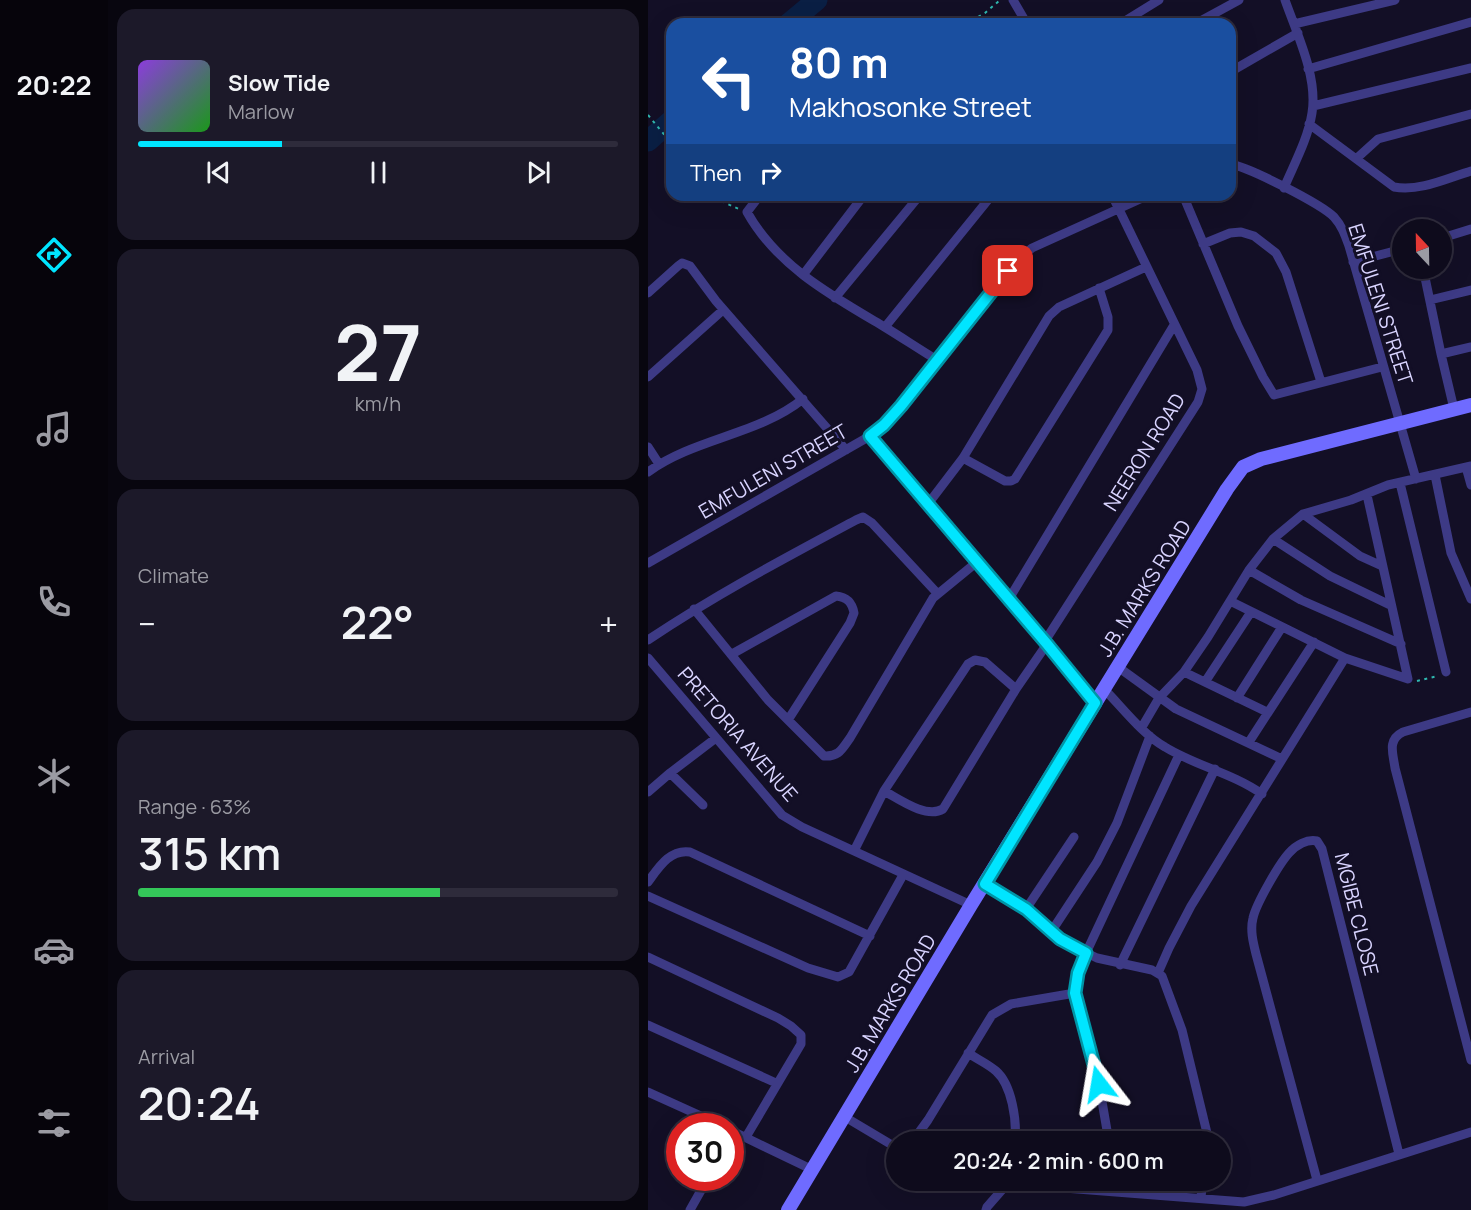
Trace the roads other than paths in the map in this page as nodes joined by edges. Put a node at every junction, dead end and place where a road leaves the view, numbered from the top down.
1 (1012, 0) edge
2 (1159, 0) edge
3 (1239, 0) edge
4 (1285, 0) edge
5 (1395, 0) edge
6 (1023, 18) edge
7 (1130, 18) edge
8 (1206, 18) edge
9 (1471, 21) edge
10 (1296, 28) junction
11 (1236, 68) edge
12 (1471, 68) edge
13 (1308, 69) junction
14 (1312, 106) junction
15 (1471, 114) edge
16 (1309, 124) junction
17 (1358, 158) junction
18 (1236, 166) edge
19 (1471, 171) edge
20 (1284, 188) junction
21 (755, 201) edge
22 (859, 201) edge
23 (915, 201) edge
24 (987, 201) edge
25 (1115, 201) edge
26 (1136, 201) edge
27 (1185, 201) edge
28 (1119, 209) junction
29 (1471, 229) edge
30 (1452, 235) edge
31 (1203, 244) junction
32 (1392, 252) edge
33 (1353, 262) junction
34 (1146, 267) junction
35 (803, 275) junction
36 (1425, 279) edge
37 (1099, 288) junction
38 (1471, 290) edge
39 (648, 293) edge
40 (835, 298) junction
41 (1430, 300) junction
42 (723, 310) junction
43 (1174, 325) junction
44 (885, 327) junction
45 (1471, 347) edge
46 (1442, 354) junction
47 (938, 360) junction
48 (1382, 367) junction
49 (648, 377) edge
50 (1321, 382) junction
51 (803, 399) junction
52 (1471, 405) edge
53 (1454, 409) junction
54 (1400, 423) junction
55 (870, 436) junction
56 (648, 447) edge
57 (846, 450) junction
58 (963, 458) junction
59 (659, 464) junction
60 (1469, 466) edge
61 (648, 472) edge
62 (1435, 475) junction
63 (1416, 479) junction
64 (1400, 483) junction
65 (1471, 485) edge
66 (1367, 495) junction
67 (928, 504) junction
68 (1303, 514) junction
69 (1273, 539) junction
70 (977, 562) junction
71 (648, 563) edge
72 (1382, 566) junction
73 (1249, 570) junction
74 (937, 593) junction
75 (1009, 599) junction
76 (1471, 599) edge
77 (1230, 601) junction
78 (1390, 605) junction
79 (694, 609) junction
80 (1251, 612) junction
81 (1282, 627) junction
82 (648, 640) edge
83 (1046, 642) junction
84 (1314, 642) junction
85 (1401, 644) junction
86 (732, 654) junction
87 (648, 658) edge
88 (1345, 658) junction
89 (1118, 667) junction
90 (1184, 672) junction
91 (1446, 672) road end
92 (1205, 682) junction
93 (1016, 689) junction
94 (1104, 689) junction
95 (1159, 698) junction
96 (1237, 698) junction
97 (1095, 703) junction
98 (1267, 712) junction
99 (1470, 715) edge
100 (788, 720) junction
101 (1142, 727) junction
102 (1150, 736) junction
103 (716, 738) junction
104 (1249, 742) junction
105 (1179, 755) junction
106 (1282, 759) junction
107 (1215, 769) junction
108 (670, 773) junction
109 (884, 791) junction
110 (648, 792) edge
111 (1262, 794) junction
112 (703, 805) dead end
113 (1074, 837) dead end
114 (854, 851) junction
115 (903, 875) junction
116 (648, 882) edge
117 (985, 884) junction
118 (648, 896) edge
119 (971, 905) junction
120 (1026, 909) junction
121 (1051, 932) junction
122 (870, 936) junction
123 (1086, 953) junction
124 (648, 957) edge
125 (1120, 965) junction
126 (1158, 973) junction
127 (1075, 993) junction
128 (648, 1025) edge
129 (968, 1053) junction
130 (1471, 1060) edge
131 (776, 1083) junction
132 (648, 1092) edge
133 (694, 1113) edge
134 (844, 1117) junction
135 (920, 1131) edge
136 (1016, 1131) edge
137 (1107, 1131) edge
138 (1207, 1131) edge
139 (1471, 1132) edge
140 (746, 1137) joint
141 (886, 1142) edge
142 (1399, 1154) junction
143 (813, 1170) junction
144 (1317, 1180) junction
145 (701, 1191) edge
146 (1002, 1191) edge
147 (1097, 1191) edge
148 (1202, 1191) edge
149 (1108, 1192) joint
150 (1201, 1197) junction
151 (690, 1210) edge
152 (788, 1210) edge
153 (987, 1210) edge

1 - 6 street
2 - 7 street
3 - 8 street
4 - 10 street
5 - 10 street
9 - 13 street
10 - 11 street
10 - 13 street
12 - 14 street
13 - 14 street
14 - 16 street
15 - 17 street
16 - 17 street
16 - 20 street
17 - 19 street
18 - 20 street, EMFULENI STREET
20 - 33 street, EMFULENI STREET
21 - 35 street
22 - 35 street
23 - 40 street
24 - 44 street
25 - 28 street, NEERON ROAD
26 - 28 street, EMFULENI STREET
27 - 31 street
28 - 34 street, NEERON ROAD
28 - 47 street, EMFULENI STREET
29 - 30 street
31 - 50 street
31 - 50 street
32 - 33 street
33 - 48 street, EMFULENI STREET
34 - 37 street
34 - 43 street, NEERON ROAD
35 - 40 street
36 - 41 street
37 - 58 street
37 - 58 street
38 - 41 street
39 - 42 street
40 - 44 street
41 - 46 street
42 - 49 street
42 - 51 street
43 - 75 street
43 - 83 street, NEERON ROAD
44 - 47 street
45 - 46 street
46 - 53 street
47 - 55 street, EMFULENI STREET
48 - 50 street
48 - 54 street, EMFULENI STREET
51 - 57 street
51 - 59 street
52 - 53 street, J.B. MARKS ROAD
53 - 54 street, J.B. MARKS ROAD
54 - 63 street, EMFULENI STREET
54 - 89 street, J.B. MARKS ROAD
55 - 57 street, EMFULENI STREET
55 - 67 street
56 - 59 street
57 - 71 street, EMFULENI STREET
58 - 67 street
59 - 61 street
60 - 62 street
60 - 65 street
62 - 63 street
62 - 76 street
63 - 64 street
64 - 66 street
64 - 91 street
66 - 68 street
66 - 72 street
67 - 70 street
68 - 69 street
68 - 72 street
69 - 73 street
69 - 78 street
70 - 74 street
70 - 75 street
72 - 78 street
73 - 77 street
73 - 85 street
74 - 79 street
74 - 100 street
75 - 83 street
77 - 80 street
77 - 90 street
78 - 85 street
79 - 82 street
79 - 86 street
80 - 81 street
80 - 92 street
81 - 84 street
81 - 96 street
83 - 93 street, NEERON ROAD
83 - 97 street
84 - 88 street
84 - 98 street
85 - 88 street
86 - 100 street
86 - 100 street
87 - 103 street, PRETORIA AVENUE
88 - 106 street
89 - 94 street, J.B. MARKS ROAD
89 - 95 street
90 - 92 street
90 - 95 street
92 - 96 street
93 - 109 street, NEERON ROAD
93 - 109 street
94 - 97 street, J.B. MARKS ROAD
94 - 101 street
95 - 101 street
95 - 104 street
96 - 98 street
97 - 117 street, J.B. MARKS ROAD
98 - 104 street
99 - 130 street
101 - 102 street
102 - 105 street
102 - 121 street
103 - 108 street
103 - 114 street, PRETORIA AVENUE
104 - 106 street
105 - 107 street
105 - 123 street
106 - 111 street
107 - 111 street
107 - 125 street
108 - 110 street
108 - 112 street
109 - 114 street
111 - 126 street
113 - 120 street
114 - 115 street, PRETORIA AVENUE
115 - 119 street, PRETORIA AVENUE
115 - 122 street
116 - 122 street
117 - 119 street, J.B. MARKS ROAD
117 - 120 street
118 - 122 street
119 - 134 street, J.B. MARKS ROAD
120 - 121 street
121 - 123 street
123 - 125 street
123 - 127 street
124 - 131 street
125 - 126 street
126 - 138 street
127 - 129 street
127 - 137 street
128 - 131 street
129 - 135 street
129 - 136 street
131 - 140 street
132 - 133 street
134 - 141 street
134 - 143 street, J.B. MARKS ROAD
139 - 142 street
140 - 143 street
142 - 144 street
142 - 144 street, MGIBE CLOSE
143 - 152 street, J.B. MARKS ROAD
144 - 150 street
145 - 151 street
146 - 153 street
147 - 149 street
148 - 150 street
149 - 150 street

